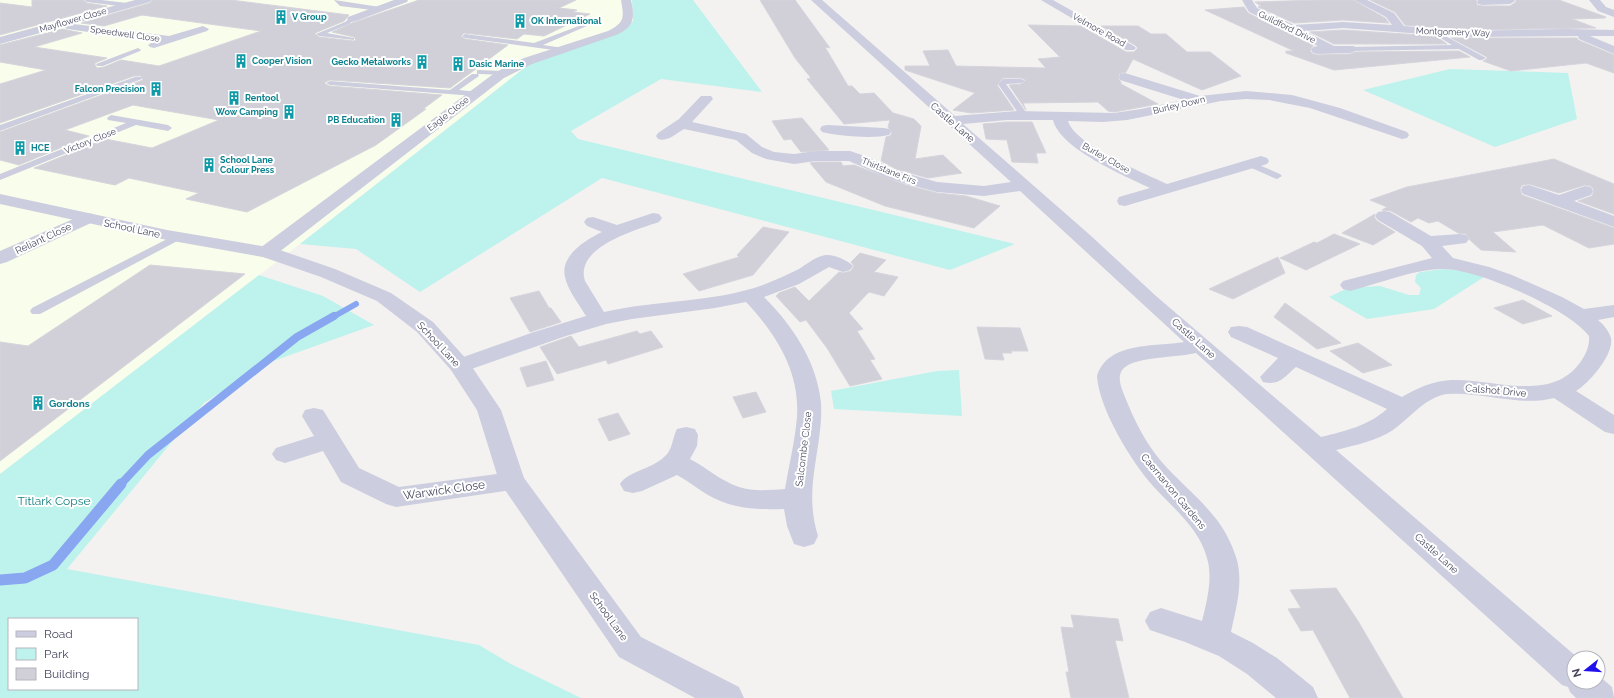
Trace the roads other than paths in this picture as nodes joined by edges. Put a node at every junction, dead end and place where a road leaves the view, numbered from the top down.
1 (87, 0) edge
2 (146, 0) edge
3 (337, 0) edge
4 (403, 0) edge
5 (626, 0) edge
6 (816, 0) edge
7 (1046, 0) edge
8 (1247, 0) edge
9 (1359, 0) edge
10 (1594, 0) edge
11 (1496, 1) edge
12 (1510, 1) dead end
13 (1482, 2) dead end
14 (127, 5) junction
15 (380, 9) junction
16 (1614, 14) edge
17 (352, 19) joint
18 (586, 24) dead end
19 (58, 25) junction
20 (1292, 28) junction
21 (203, 30) dead end
22 (1401, 30) junction
23 (1571, 32) junction
24 (1436, 33) junction
25 (1614, 33) edge
26 (465, 36) dead end
27 (352, 39) dead end
28 (169, 40) junction
29 (0, 41) edge
30 (534, 45) junction
31 (1460, 47) junction
32 (1130, 48) dead end
33 (561, 49) junction
34 (1331, 49) junction
35 (1350, 49) joint
36 (138, 50) joint
37 (1309, 50) dead end
38 (1614, 50) edge
39 (1482, 58) dead end
40 (100, 64) dead end
41 (503, 74) junction
42 (1126, 77) dead end
43 (138, 79) dead end
44 (1021, 81) dead end
45 (330, 83) dead end
46 (452, 92) junction
47 (475, 94) junction
48 (706, 99) dead end
49 (1198, 100) junction
50 (1024, 115) junction
51 (1060, 116) junction
52 (111, 118) dead end
53 (951, 121) junction
54 (136, 122) junction
55 (682, 124) junction
56 (0, 128) edge
57 (168, 128) dead end
58 (827, 129) dead end
59 (858, 132) junction
60 (884, 132) dead end
61 (1402, 135) dead end
62 (663, 136) dead end
63 (850, 156) junction
64 (1256, 162) joint
65 (1277, 176) dead end
66 (0, 177) edge
67 (1024, 185) junction
68 (1165, 189) junction
69 (1529, 190) dead end
70 (1585, 191) dead end
71 (3, 201) edge
72 (1126, 201) dead end
73 (1558, 201) junction
74 (1384, 216) dead end
75 (87, 218) junction
76 (653, 218) dead end
77 (593, 222) dead end
78 (1614, 222) edge
79 (616, 231) junction
80 (177, 237) junction
81 (1460, 239) dead end
82 (1428, 242) junction
83 (267, 252) junction
84 (0, 258) edge
85 (1447, 262) junction
86 (843, 266) dead end
87 (1350, 285) dead end
88 (751, 295) junction
89 (36, 311) dead end
90 (1614, 311) edge
91 (1581, 316) junction
92 (598, 320) junction
93 (1239, 332) dead end
94 (1201, 345) junction
95 (1293, 357) junction
96 (460, 366) junction
97 (1271, 377) dead end
98 (1558, 390) junction
99 (1405, 408) junction
100 (314, 416) dead end
101 (1614, 426) edge
102 (686, 435) dead end
103 (330, 440) junction
104 (1316, 447) junction
105 (285, 454) dead end
106 (676, 463) junction
107 (512, 481) junction
108 (633, 484) dead end
109 (797, 499) junction
110 (804, 536) dead end
111 (1162, 621) dead end
112 (1213, 639) junction
113 (1566, 668) edge
114 (1591, 690) edge
115 (728, 698) edge
116 (1301, 698) edge
117 (1600, 698) edge

1 - 14 lane
2 - 14 street, Mayflower Close
3 - 15 lane
4 - 15 street
5 - 33 street, Eagle Close
6 - 53 street, Castle Lane
7 - 32 street, Velmore Road
8 - 20 street, Guildford Drive
9 - 22 street
10 - 16 street
11 - 12 street
11 - 13 street
14 - 19 street, Mayflower Close
15 - 17 street
17 - 27 lane
18 - 30 lane
19 - 28 street, Speedwell Close
19 - 29 street, Mayflower Close
20 - 22 street, Montgomery Way
20 - 34 street, Guildford Drive
21 - 28 street, Speedwell Close
22 - 24 street, Montgomery Way
23 - 24 street, Montgomery Way
23 - 25 street, Montgomery Way
23 - 38 street
24 - 31 lane
26 - 30 lane
28 - 36 street, Speedwell Close
30 - 33 lane
31 - 35 lane
31 - 39 lane
33 - 41 street, Eagle Close
34 - 35 street, Guildford Drive
34 - 37 street, Guildford Drive
36 - 40 lane
41 - 46 lane
41 - 47 street, Eagle Close
42 - 49 street
43 - 56 lane
44 - 50 lane
45 - 46 lane
46 - 47 lane
47 - 83 street, Eagle Close
48 - 55 street
49 - 51 street, Burley Down
49 - 61 street, Burley Down
50 - 51 street, Burley Down
50 - 53 street, Burley Down
51 - 68 street, Burley Close
52 - 54 lane, Victory Close
53 - 67 street, Castle Lane
54 - 57 lane, Victory Close
54 - 66 lane, Victory Close
55 - 62 street
55 - 63 street, Thirlstane Firs
58 - 59 street
59 - 60 street
59 - 63 street, Thirlstane Firs
63 - 67 street, Thirlstane Firs
64 - 65 lane
64 - 68 street
67 - 94 street, Castle Lane
68 - 72 street
69 - 73 street
70 - 73 street
71 - 75 street, School Lane
73 - 78 street
74 - 82 street
75 - 80 street, School Lane
75 - 84 street, Reliant Close
76 - 79 street
77 - 79 street
79 - 92 street
80 - 83 street, School Lane
80 - 89 lane
81 - 82 street
82 - 85 street
83 - 96 street, School Lane
85 - 87 street
85 - 91 street, Calshot Drive
86 - 88 street
88 - 92 street
88 - 109 street, Salcombe Close
90 - 91 street
91 - 98 street, Calshot Drive
92 - 96 street
93 - 95 street
94 - 104 street, Castle Lane
94 - 112 street, Caernarvon Gardens
95 - 97 street
95 - 99 street
96 - 107 street, School Lane
98 - 99 street, Calshot Drive
98 - 101 street
99 - 104 street, Calshot Drive
100 - 103 street, Warwick Close
102 - 106 street
103 - 105 street
103 - 107 street, Warwick Close
104 - 113 street, Castle Lane
106 - 108 street
106 - 109 street, Salcombe Close
107 - 115 street, School Lane
109 - 110 street, Salcombe Close
111 - 112 street
112 - 116 street
114 - 117 street

